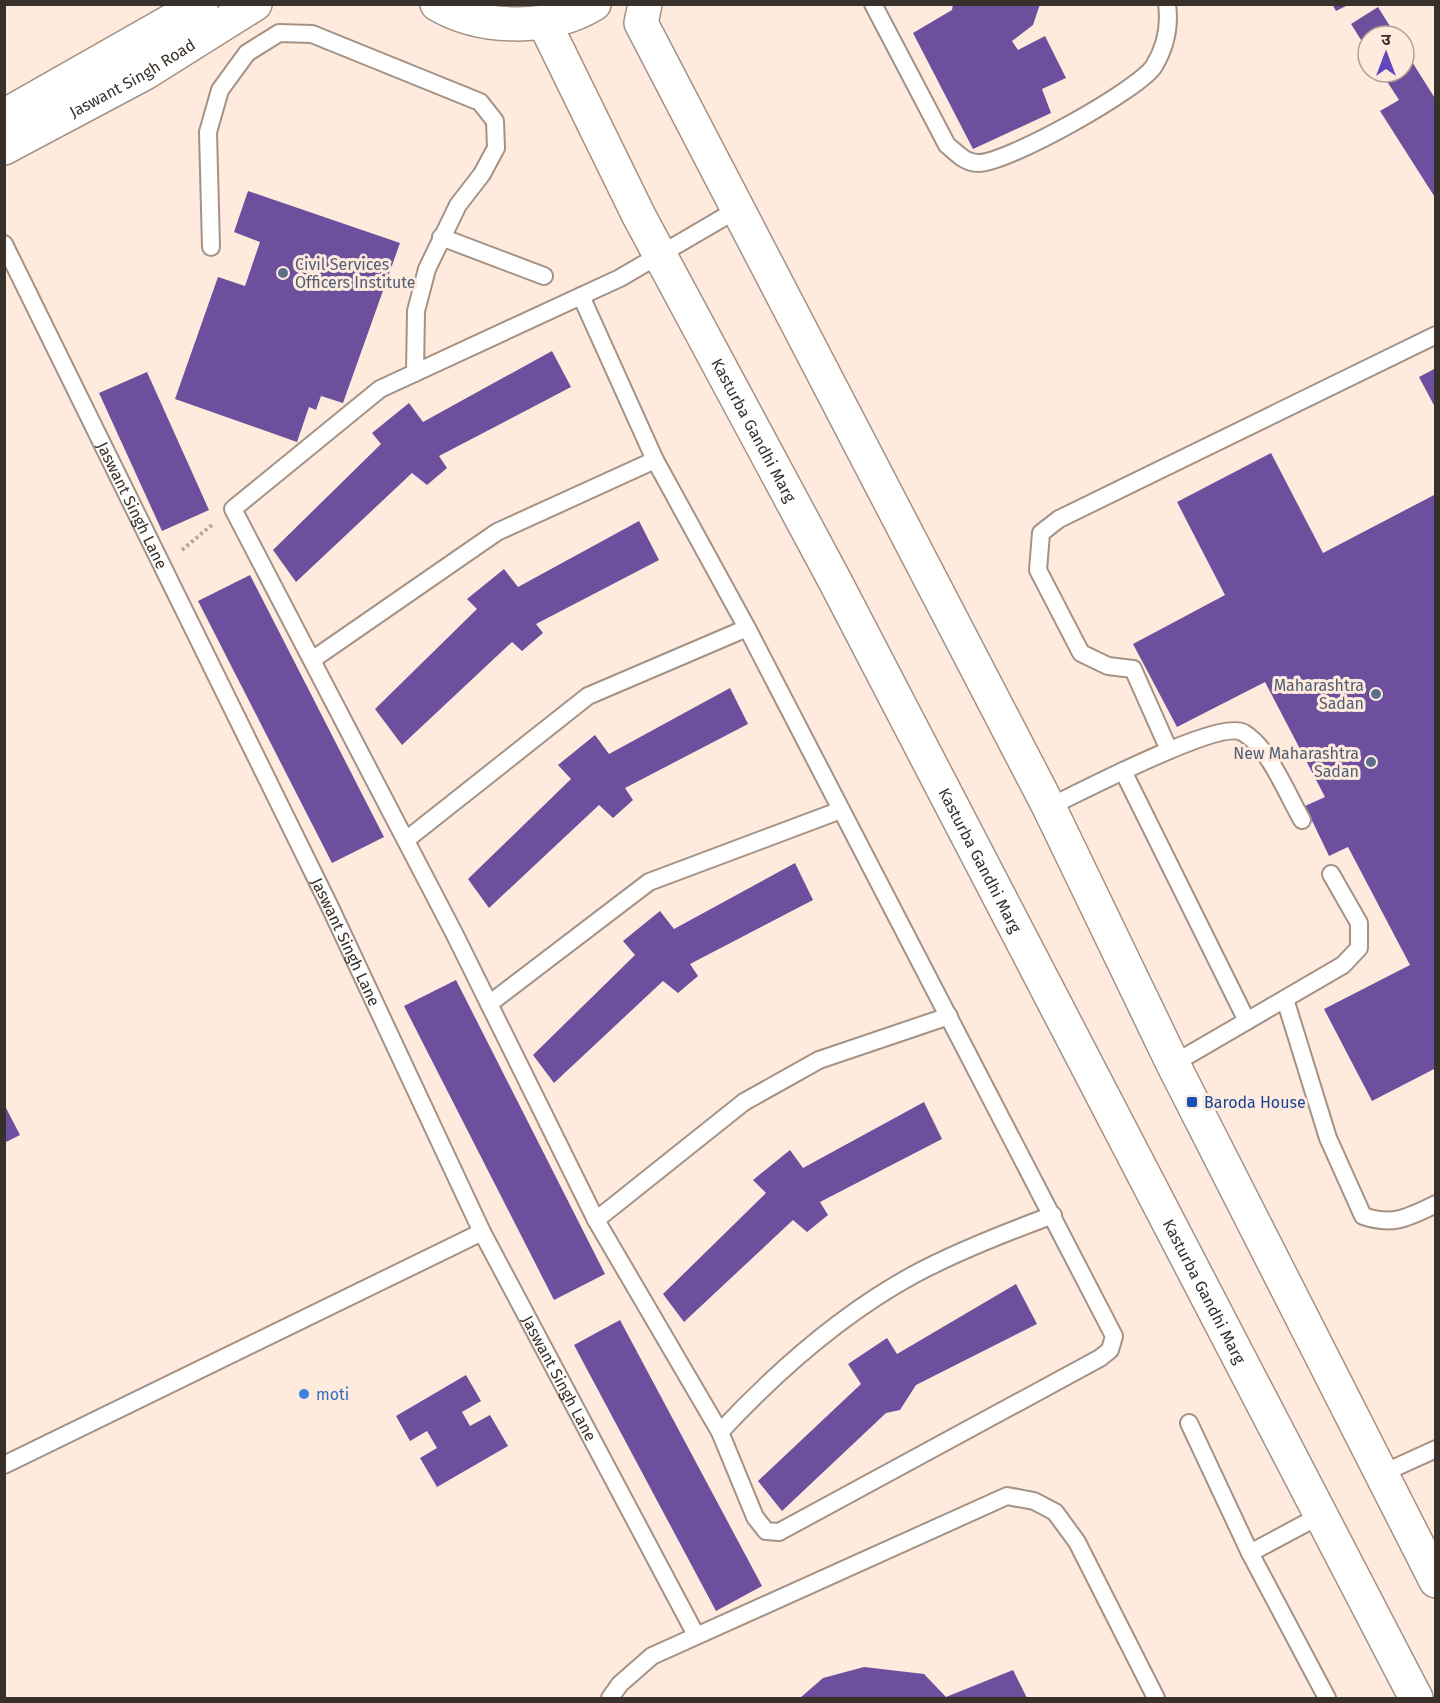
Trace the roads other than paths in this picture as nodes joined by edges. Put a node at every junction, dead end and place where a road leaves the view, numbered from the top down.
1 (201, 4) edge
2 (255, 4) edge
3 (437, 4) edge
4 (594, 4) edge
5 (645, 4) edge
6 (873, 4) edge
7 (1167, 4) edge
8 (544, 22) junction
9 (4, 116) edge
10 (4, 148) edge
11 (738, 209) junction
12 (441, 237) junction
13 (4, 244) edge
14 (211, 247) dead end
15 (660, 254) junction
16 (544, 276) dead end
17 (581, 296) junction
18 (1436, 335) edge
19 (415, 373) junction
20 (655, 460) junction
21 (747, 628) junction
22 (312, 660) junction
23 (1169, 750) junction
24 (1123, 771) junction
25 (1049, 807) junction
26 (841, 810) junction
27 (1302, 820) dead end
28 (405, 840) junction
29 (1331, 874) dead end
30 (1285, 999) junction
31 (489, 1004) junction
32 (949, 1016) junction
33 (1247, 1021) junction
34 (1173, 1064) junction
35 (1436, 1204) edge
36 (1053, 1215) junction
37 (596, 1220) junction
38 (482, 1232) junction
39 (1189, 1423) dead end
40 (720, 1432) junction
41 (1436, 1449) edge
42 (4, 1465) edge
43 (1381, 1474) junction
44 (1321, 1515) junction
45 (1250, 1552) junction
46 (1436, 1581) edge
47 (696, 1635) junction
48 (610, 1698) edge
49 (1156, 1698) edge
50 (1327, 1698) edge
51 (1416, 1698) edge

1 - 9 main road, Jaswant Singh Road
2 - 10 main road, Jaswant Singh Road
3 - 8 main road
4 - 8 main road
5 - 11 main road
6 - 7 lane
8 - 15 main road, Kasturba Gandhi Marg
11 - 15 lane
11 - 25 main road
12 - 14 lane
12 - 16 lane
12 - 19 lane
13 - 38 lane, Jaswant Singh Lane
15 - 17 lane
15 - 44 main road, Kasturba Gandhi Marg
17 - 19 lane
17 - 20 lane
18 - 23 lane
19 - 22 lane
20 - 21 lane
20 - 22 lane
21 - 26 lane
21 - 28 lane
22 - 28 lane
23 - 24 lane
23 - 27 lane
24 - 25 lane
24 - 33 lane
25 - 34 main road
26 - 31 lane
26 - 32 lane
28 - 31 lane
29 - 30 lane
30 - 33 lane
30 - 35 lane
31 - 37 lane
32 - 36 lane
32 - 37 lane
33 - 34 lane
34 - 43 main road
36 - 40 lane
36 - 40 lane
37 - 40 lane
38 - 42 lane
38 - 47 lane, Jaswant Singh Lane
39 - 45 lane
41 - 43 lane
43 - 46 main road
44 - 45 lane
44 - 51 main road, Kasturba Gandhi Marg
45 - 50 lane
47 - 48 lane
47 - 49 lane

